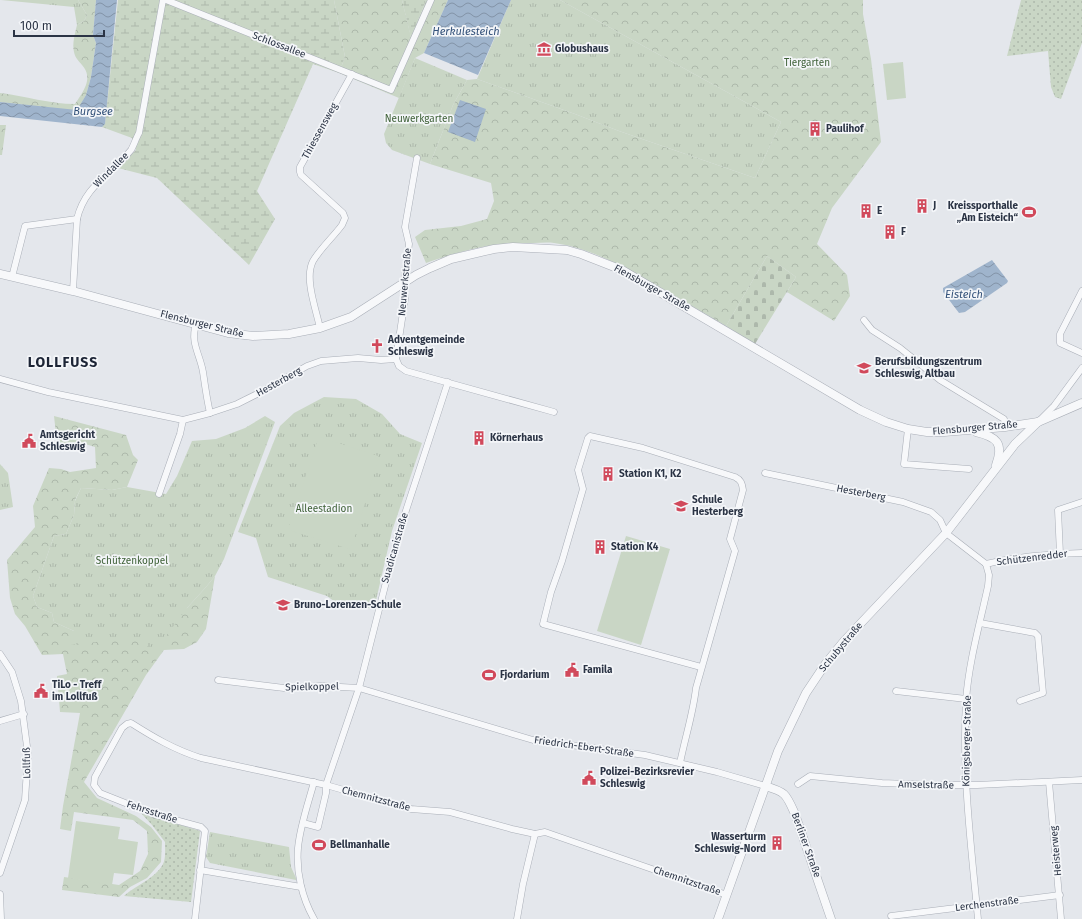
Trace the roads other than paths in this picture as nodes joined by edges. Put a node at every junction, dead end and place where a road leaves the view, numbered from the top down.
1 (162, 0) edge
2 (166, 0) edge
3 (431, 0) edge
4 (352, 74) junction
5 (417, 158) dead end
6 (77, 219) junction
7 (0, 274) edge
8 (12, 277) junction
9 (404, 284) junction
10 (73, 291) junction
11 (1082, 291) edge
12 (864, 320) dead end
13 (196, 324) junction
14 (320, 328) junction
15 (1082, 353) edge
16 (396, 359) junction
17 (1082, 368) edge
18 (0, 379) edge
19 (448, 382) junction
20 (1082, 403) edge
21 (554, 412) dead end
22 (210, 413) junction
23 (183, 420) junction
24 (1038, 422) junction
25 (1005, 427) junction
26 (908, 429) junction
27 (966, 430) junction
28 (969, 469) dead end
29 (994, 472) junction
30 (765, 473) dead end
31 (159, 494) dead end
32 (1082, 502) edge
33 (946, 533) junction
34 (1082, 553) edge
35 (1060, 554) junction
36 (986, 564) junction
37 (980, 623) junction
38 (0, 654) edge
39 (702, 667) junction
40 (218, 680) dead end
41 (359, 688) junction
42 (896, 691) dead end
43 (966, 699) junction
44 (1020, 701) dead end
45 (24, 714) junction
46 (0, 721) edge
47 (680, 763) junction
48 (1082, 780) edge
49 (314, 782) junction
50 (1049, 782) junction
51 (798, 784) dead end
52 (326, 785) junction
53 (966, 785) junction
54 (765, 786) junction
55 (100, 793) joint
56 (303, 823) junction
57 (535, 834) junction
58 (200, 870) junction
59 (0, 873) edge
60 (301, 887) junction
61 (0, 894) edge
62 (727, 895) junction
63 (1060, 895) junction
64 (977, 905) junction
65 (891, 916) dead end
66 (1, 919) edge
67 (195, 919) edge
68 (314, 919) edge
69 (517, 919) edge
70 (718, 919) edge
71 (831, 919) edge
72 (978, 919) edge
73 (1061, 919) edge

1 - 6 street, Windallee
2 - 4 street, Schlossallee
3 - 4 street, Schlossallee
4 - 14 street, Thiessensweg
5 - 9 street, Neuwerkstraße
6 - 8 street
6 - 10 street, Windallee
7 - 8 street, Flensburger Straße
8 - 10 street, Flensburger Straße
9 - 14 street, Flensburger Straße
9 - 16 street, Neuwerkstraße
9 - 26 street, Flensburger Straße
10 - 13 street, Flensburger Straße
11 - 15 street
12 - 25 street
13 - 14 street, Flensburger Straße
13 - 22 street
16 - 19 street
16 - 22 street, Hesterberg
17 - 24 street
18 - 23 street, Hesterberg
19 - 21 street
19 - 41 street, Suadicanistraße
20 - 24 street, Flensburger Straße
22 - 23 street, Hesterberg
23 - 31 street
24 - 25 street, Flensburger Straße
24 - 29 street, Schubystraße
25 - 27 street, Flensburger Straße
26 - 27 street, Flensburger Straße
26 - 28 street
27 - 29 street
29 - 33 street, Schubystraße
30 - 33 street, Hesterberg
32 - 35 street
33 - 36 street, Schützenredder
33 - 54 street, Schubystraße
34 - 35 street, Schützenredder
35 - 36 street, Schützenredder
36 - 37 street, Königsberger Straße
37 - 43 street, Königsberger Straße
37 - 44 street
38 - 45 street, Lollfuß
39 - 39 street
39 - 47 street
40 - 41 street, Spielkoppel
41 - 47 street, Friedrich-Ebert-Straße
41 - 52 street, Suadicanistraße
42 - 43 street
43 - 53 street, Königsberger Straße
45 - 46 street
45 - 59 street, Lollfuß
47 - 54 street, Friedrich-Ebert-Straße
48 - 50 street, Amselstraße
49 - 52 street, Chemnitzstraße
49 - 55 street, Chemnitzstraße
49 - 56 street
50 - 53 street, Amselstraße
50 - 63 street, Heisterweg
51 - 53 street, Amselstraße
52 - 56 street, Suadicanistraße
52 - 57 street, Chemnitzstraße
53 - 64 street, Königsberger Straße
54 - 62 street, Schubystraße
54 - 71 street, Berliner Straße
55 - 58 street, Fehrsstraße
56 - 60 street
57 - 62 street, Chemnitzstraße
57 - 69 street
58 - 60 street
58 - 67 street
60 - 68 street
61 - 66 street
62 - 70 street, Schubystraße
63 - 64 street, Lerchenstraße
63 - 73 street, Heisterweg
64 - 65 street, Lerchenstraße
64 - 72 street, Königsberger Straße

